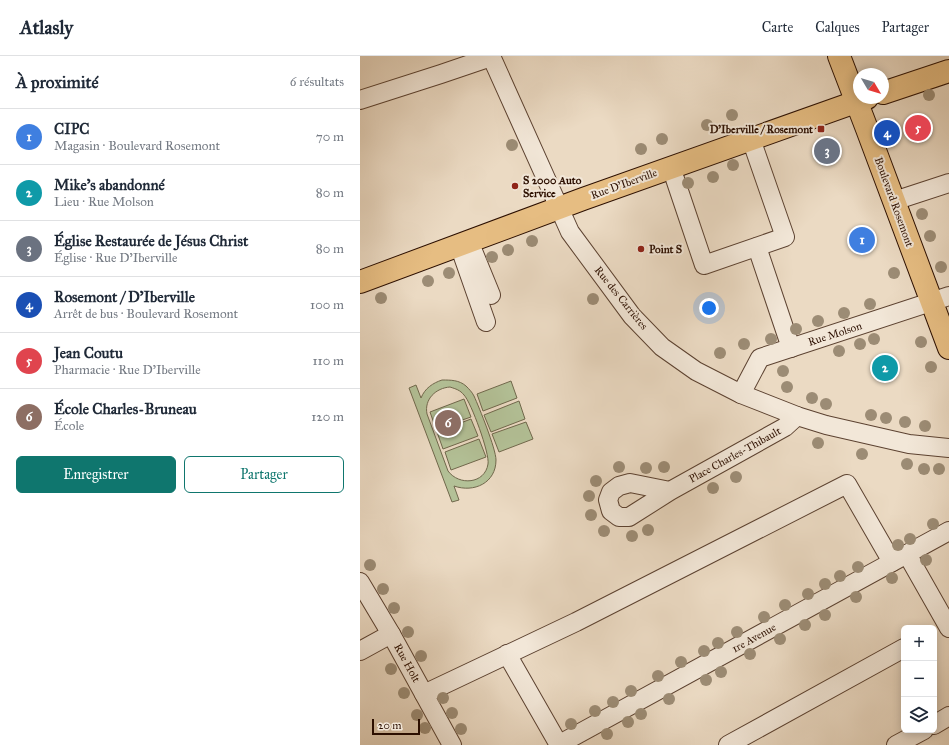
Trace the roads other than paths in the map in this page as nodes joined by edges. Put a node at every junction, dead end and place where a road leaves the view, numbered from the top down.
1 (491, 56) edge
2 (838, 56) edge
3 (949, 71) edge
4 (853, 84) edge
5 (889, 91) edge
6 (360, 100) edge
7 (853, 103) edge
8 (863, 104) edge
9 (751, 139) junction
10 (671, 167) junction
11 (949, 183) edge
12 (894, 201) junction
13 (559, 208) junction
14 (464, 243) junction
15 (758, 247) junction
16 (360, 282) edge
17 (491, 295) dead end
18 (941, 299) edge
19 (486, 322) dead end
20 (791, 348) junction
21 (949, 348) edge
22 (741, 394) junction
23 (797, 416) junction
24 (949, 448) edge
25 (670, 491) dead end
26 (949, 531) edge
27 (900, 558) junction
28 (360, 582) edge
29 (943, 628) edge
30 (391, 634) junction
31 (901, 650) edge
32 (360, 651) edge
33 (507, 654) junction
34 (424, 694) junction
35 (949, 716) edge
36 (937, 723) edge
37 (918, 733) edge
38 (452, 745) edge
39 (559, 745) edge
40 (728, 745) edge
41 (896, 745) edge

1 - 6 street
1 - 13 street, Rue des Carrières
2 - 4 main road, Boulevard Rosemont
3 - 5 main road
7 - 9 main road, Rue D'Iberville
8 - 12 main road, Boulevard Rosemont
9 - 10 main road, Rue D'Iberville
9 - 15 street
10 - 13 main road, Rue D'Iberville
10 - 15 street
11 - 12 street
12 - 18 main road, Boulevard Rosemont
13 - 14 main road, Rue D'Iberville
13 - 22 street, Rue des Carrières
14 - 16 main road, Rue D'Iberville
14 - 17 street
14 - 19 street
15 - 20 street
18 - 20 street, Rue Molson
18 - 21 main road, Boulevard Rosemont
20 - 22 street, Rue Molson
22 - 23 street, Rue des Carrières
23 - 24 street, Rue des Carrières
23 - 25 street, Place Charles-Thibault
26 - 27 street, 1re Avenue
27 - 29 street
27 - 33 street
27 - 39 street, 1re Avenue
28 - 30 street, Rue Holt
30 - 32 street
30 - 34 street, Rue Holt
31 - 40 street
33 - 34 street
33 - 39 street
34 - 38 street, Rue Holt
35 - 36 street
37 - 41 street

